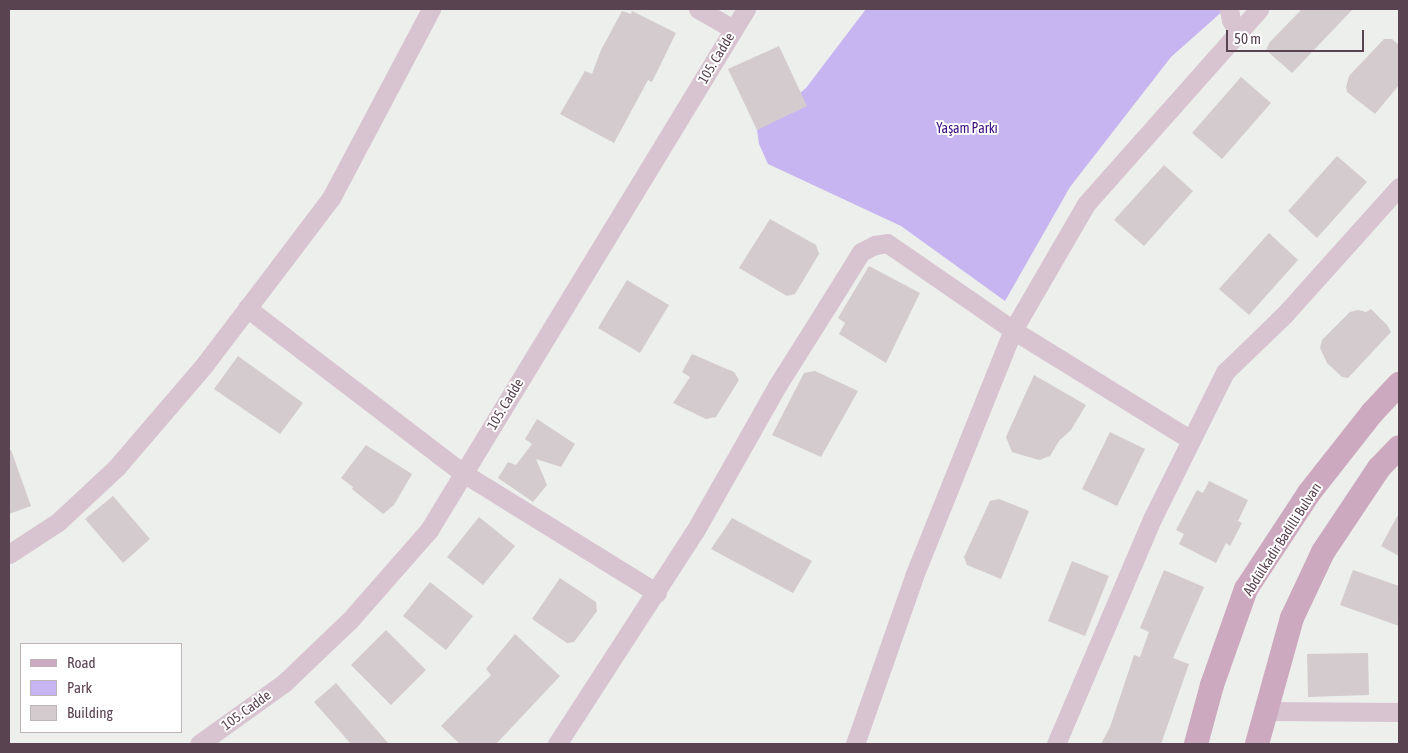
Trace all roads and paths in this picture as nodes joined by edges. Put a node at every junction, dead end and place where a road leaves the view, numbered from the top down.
1 (431, 9) edge
2 (698, 9) edge
3 (746, 9) edge
4 (1229, 9) edge
5 (1259, 9) edge
6 (733, 29) junction
7 (1238, 32) junction
8 (1399, 187) edge
9 (248, 308) junction
10 (1013, 330) junction
11 (1399, 384) edge
12 (1191, 440) junction
13 (1399, 447) edge
14 (463, 473) junction
15 (9, 554) edge
16 (657, 593) junction
17 (1267, 711) junction
18 (1399, 712) edge
19 (199, 744) edge
20 (557, 744) edge
21 (855, 744) edge
22 (1056, 744) edge
23 (1196, 744) edge
24 (1257, 744) edge

1 - 9 street
2 - 6 street
3 - 6 street, 105. Cadde
4 - 7 street
5 - 7 street
6 - 14 street, 105. Cadde
7 - 10 street
8 - 12 street
9 - 14 street
9 - 15 street
10 - 12 street
10 - 16 street
10 - 21 street
11 - 23 main road, Abdülkadir Badilli Bulvarı
12 - 22 street
13 - 17 main road
14 - 16 street
14 - 19 street, 105. Cadde
16 - 20 street
17 - 18 street
17 - 24 main road

